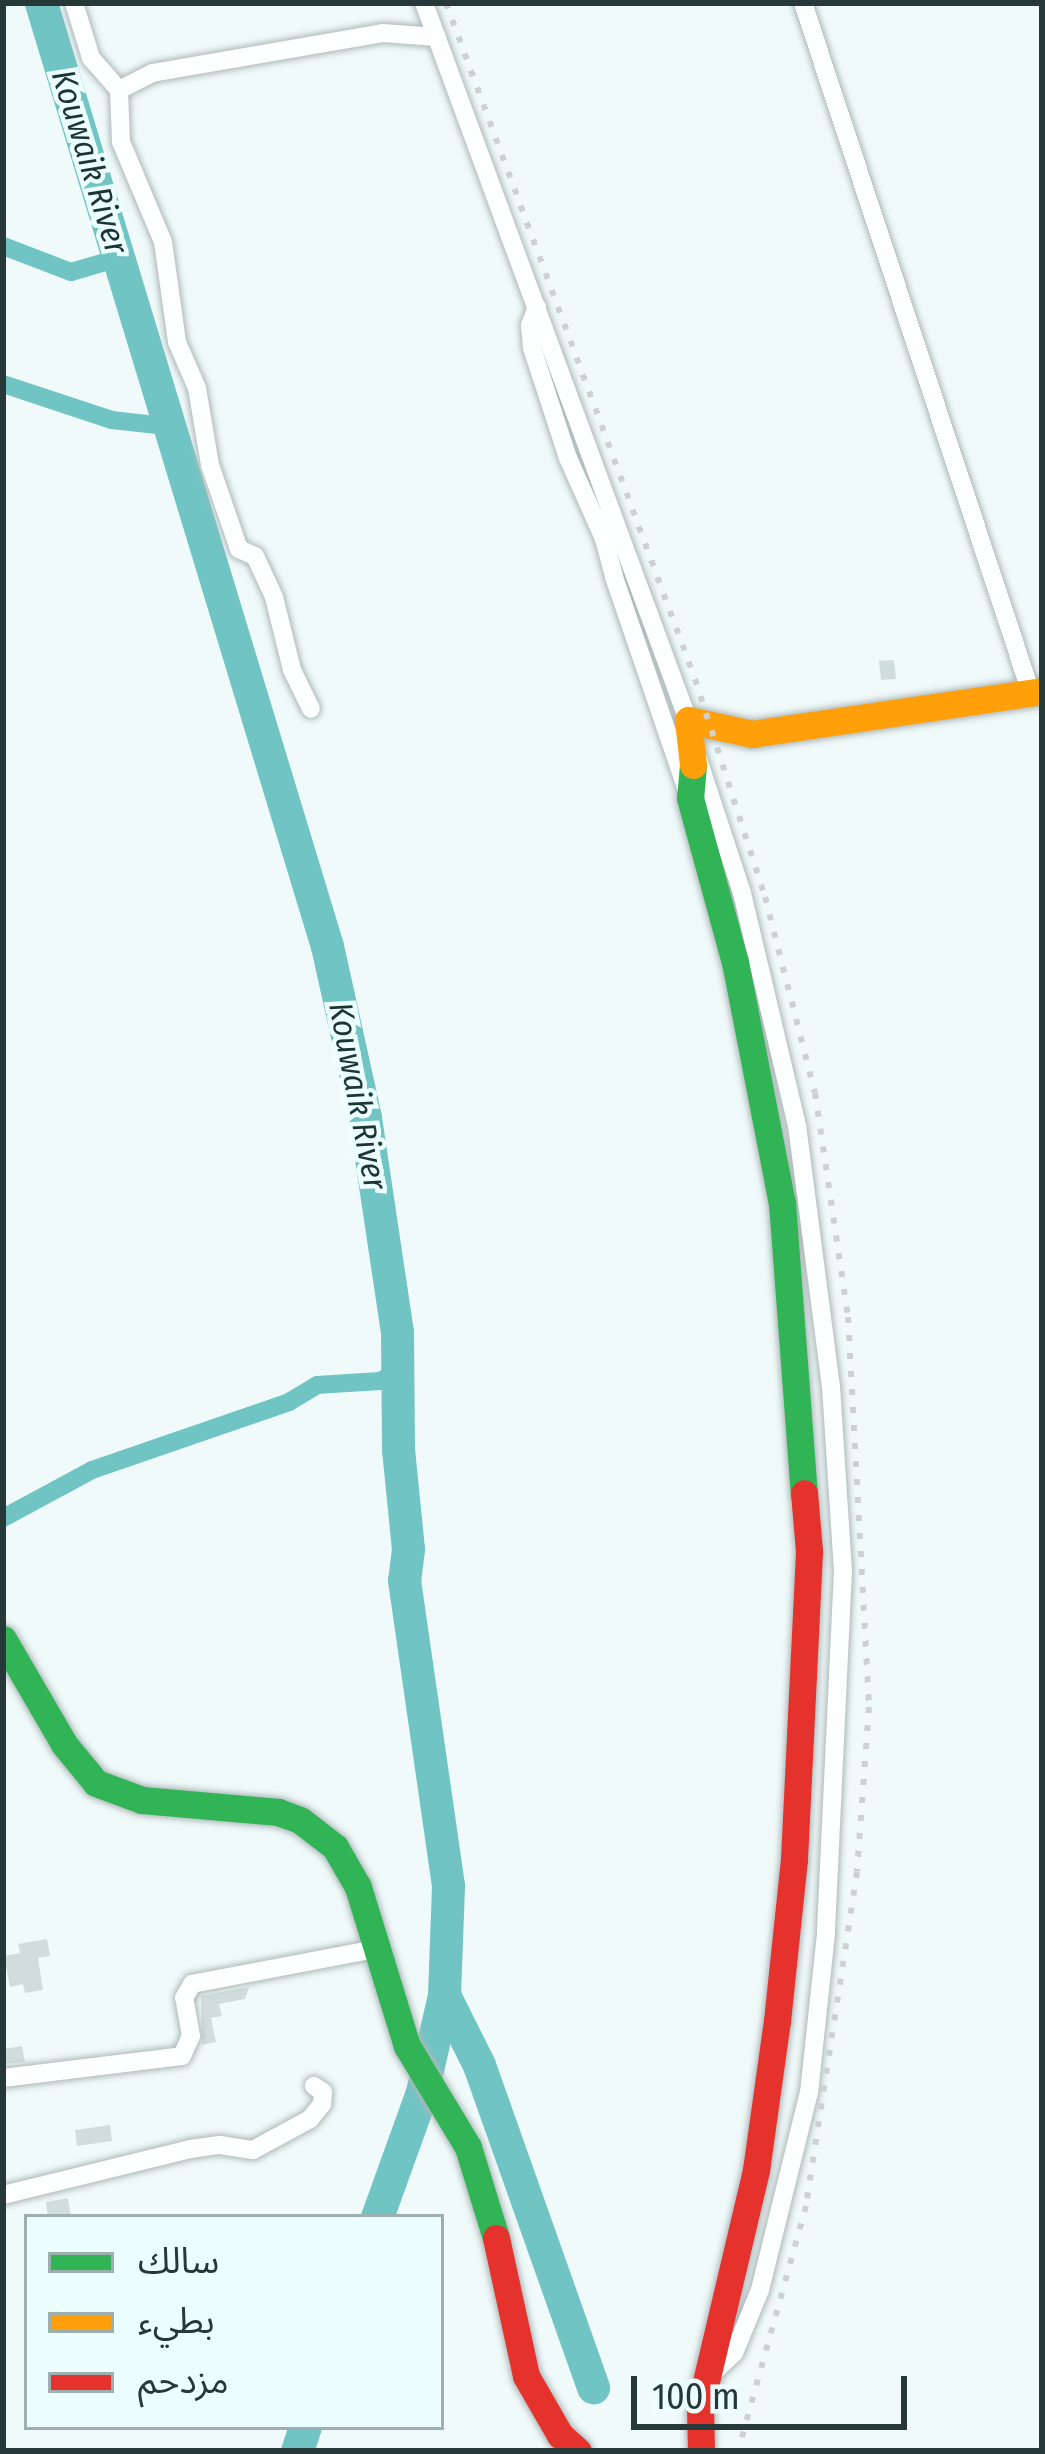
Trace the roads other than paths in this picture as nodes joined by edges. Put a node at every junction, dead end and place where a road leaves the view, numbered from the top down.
1 (74, 3) edge
2 (424, 3) edge
3 (803, 3) edge
4 (436, 37) junction
5 (119, 90) junction
6 (537, 307) junction
7 (611, 508) junction
8 (604, 539) junction
9 (1037, 692) edge
10 (310, 709) dead end
11 (688, 720) junction
12 (694, 749) junction
13 (690, 798) junction
14 (3, 1639) edge
15 (376, 1949) junction
16 (3, 2078) edge
17 (314, 2086) dead end
18 (3, 2195) edge
19 (706, 2379) junction
20 (578, 2451) edge
21 (700, 2451) edge

1 - 5 street
2 - 4 street
3 - 9 street
4 - 5 street
4 - 6 street
5 - 10 street
6 - 7 street
6 - 8 street
7 - 8 street
7 - 11 street
8 - 13 street
9 - 11 street
11 - 12 street
12 - 13 street
12 - 19 street
13 - 19 street
14 - 15 street
15 - 16 street
15 - 20 street
17 - 18 street
19 - 21 street

